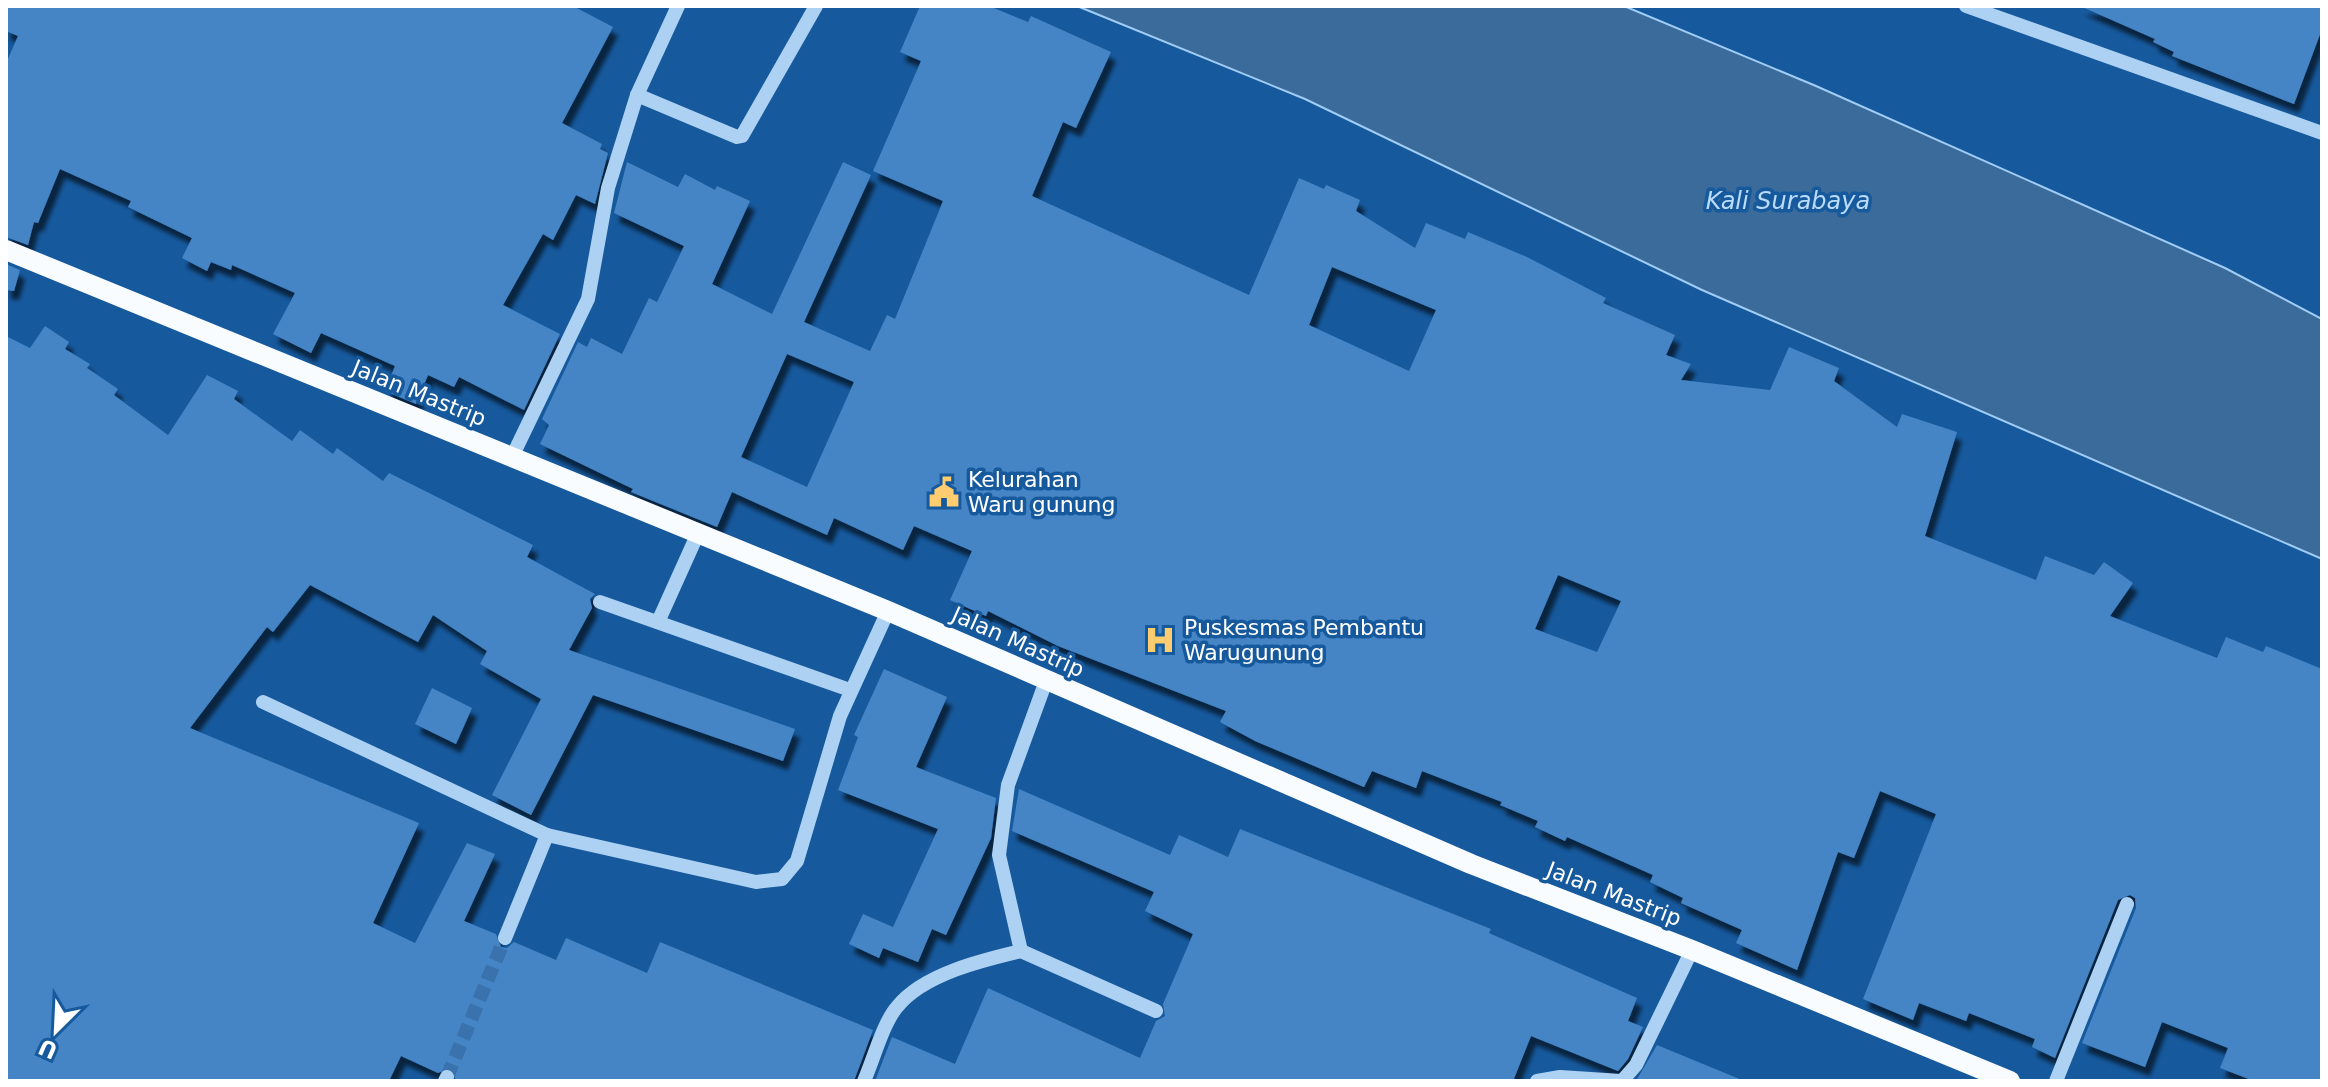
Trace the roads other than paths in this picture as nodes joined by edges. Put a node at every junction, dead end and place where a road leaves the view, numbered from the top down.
1 (678, 6) edge
2 (816, 6) edge
3 (1966, 6) edge
4 (637, 95) junction
5 (2322, 133) edge
6 (6, 250) edge
7 (512, 457) junction
8 (699, 531) junction
9 (600, 602) dead end
10 (888, 611) junction
11 (658, 622) junction
12 (1046, 681) junction
13 (850, 690) junction
14 (263, 702) dead end
15 (547, 835) junction
16 (2127, 904) dead end
17 (505, 938) tunnel mouth
18 (1692, 950) junction
19 (1021, 951) junction
20 (1156, 1011) dead end
21 (864, 1081) edge
22 (1537, 1081) edge
23 (1622, 1081) edge
24 (2010, 1081) edge
25 (2056, 1081) edge

1 - 4 street
2 - 4 street
3 - 5 street
4 - 7 street
6 - 7 main road, Jalan Mastrip
7 - 8 main road, Jalan Mastrip
8 - 10 main road, Jalan Mastrip
8 - 11 street
9 - 11 street
10 - 12 main road, Jalan Mastrip
10 - 13 street
11 - 13 street
12 - 18 main road, Jalan Mastrip
12 - 19 street
13 - 15 street
14 - 15 street
15 - 17 street
16 - 25 street
18 - 23 street
18 - 24 main road, Jalan Mastrip
19 - 20 street
19 - 21 street
22 - 23 street

